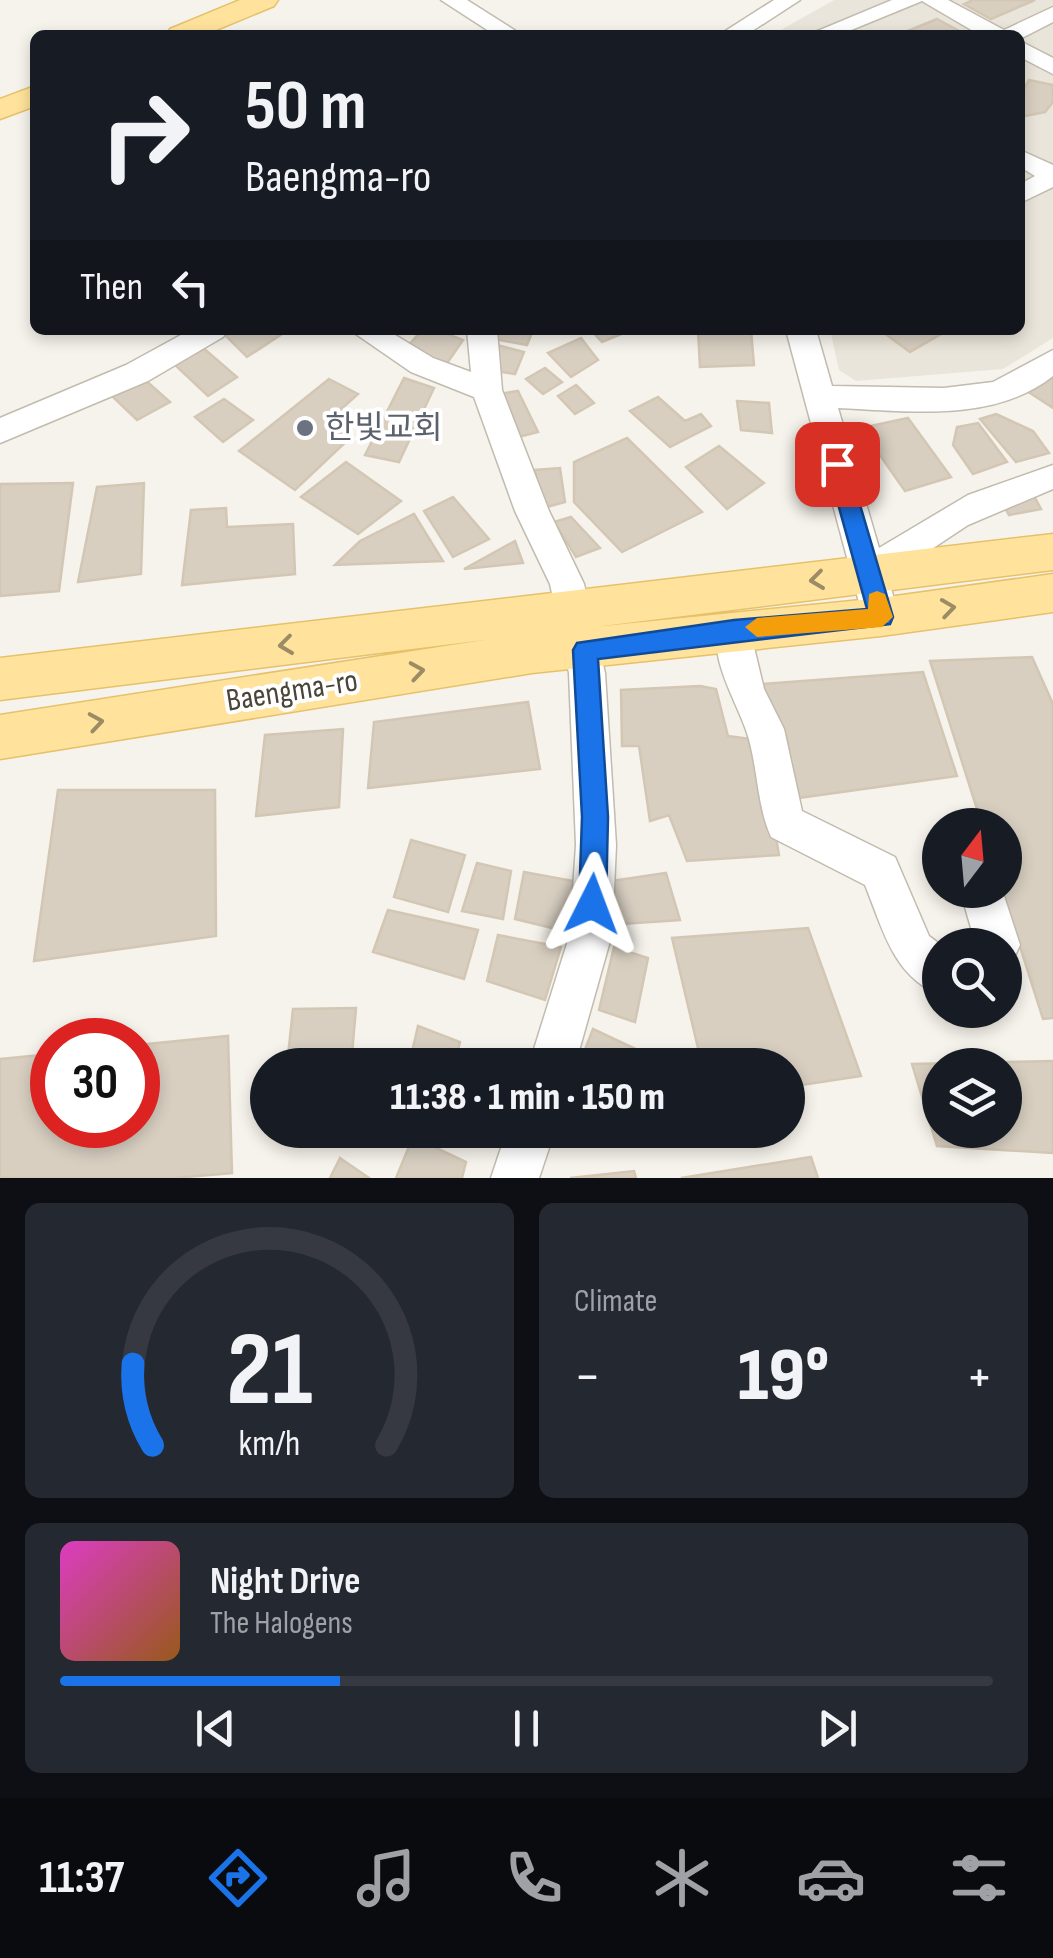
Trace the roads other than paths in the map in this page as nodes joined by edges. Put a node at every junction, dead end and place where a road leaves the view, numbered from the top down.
1 (264, 0) edge
2 (452, 0) edge
3 (789, 0) edge
4 (912, 0) edge
5 (932, 0) edge
6 (1053, 14) edge
7 (192, 30) edge
8 (503, 30) edge
9 (738, 30) edge
10 (832, 30) edge
11 (987, 30) edge
12 (1021, 30) edge
13 (1025, 51) edge
14 (1053, 67) edge
15 (30, 98) edge
16 (0, 110) edge
17 (1025, 160) edge
18 (1053, 177) edge
19 (1025, 192) edge
20 (203, 335) edge
21 (373, 335) edge
22 (482, 335) edge
23 (802, 335) edge
24 (1053, 360) edge
25 (486, 390) junction
26 (817, 398) junction
27 (0, 431) edge
28 (1053, 477) edge
29 (1053, 552) edge
30 (1053, 593) edge
31 (876, 595) junction
32 (580, 630) junction
33 (734, 630) junction
34 (0, 679) edge
35 (0, 737) edge
36 (922, 957) edge
37 (557, 1048) edge
38 (525, 1148) edge
39 (516, 1178) edge

1 - 7 main road
2 - 8 street
3 - 9 street
4 - 10 street
5 - 11 street
6 - 12 street
13 - 14 street
15 - 16 main road
17 - 18 street
18 - 19 street
20 - 27 street
21 - 25 street
22 - 25 street
23 - 26 street
24 - 26 street
25 - 32 street
26 - 31 street
28 - 31 street
29 - 31 main road, Baengma-ro
31 -> 30 main road, Baengma-ro
31 -> 32 main road, Baengma-ro
31 - 33 main road, Baengma-ro
32 - 33 main road, Baengma-ro
32 -> 34 main road, Baengma-ro
35 -> 32 main road, Baengma-ro
32 - 37 street
33 - 36 street
38 - 39 street

